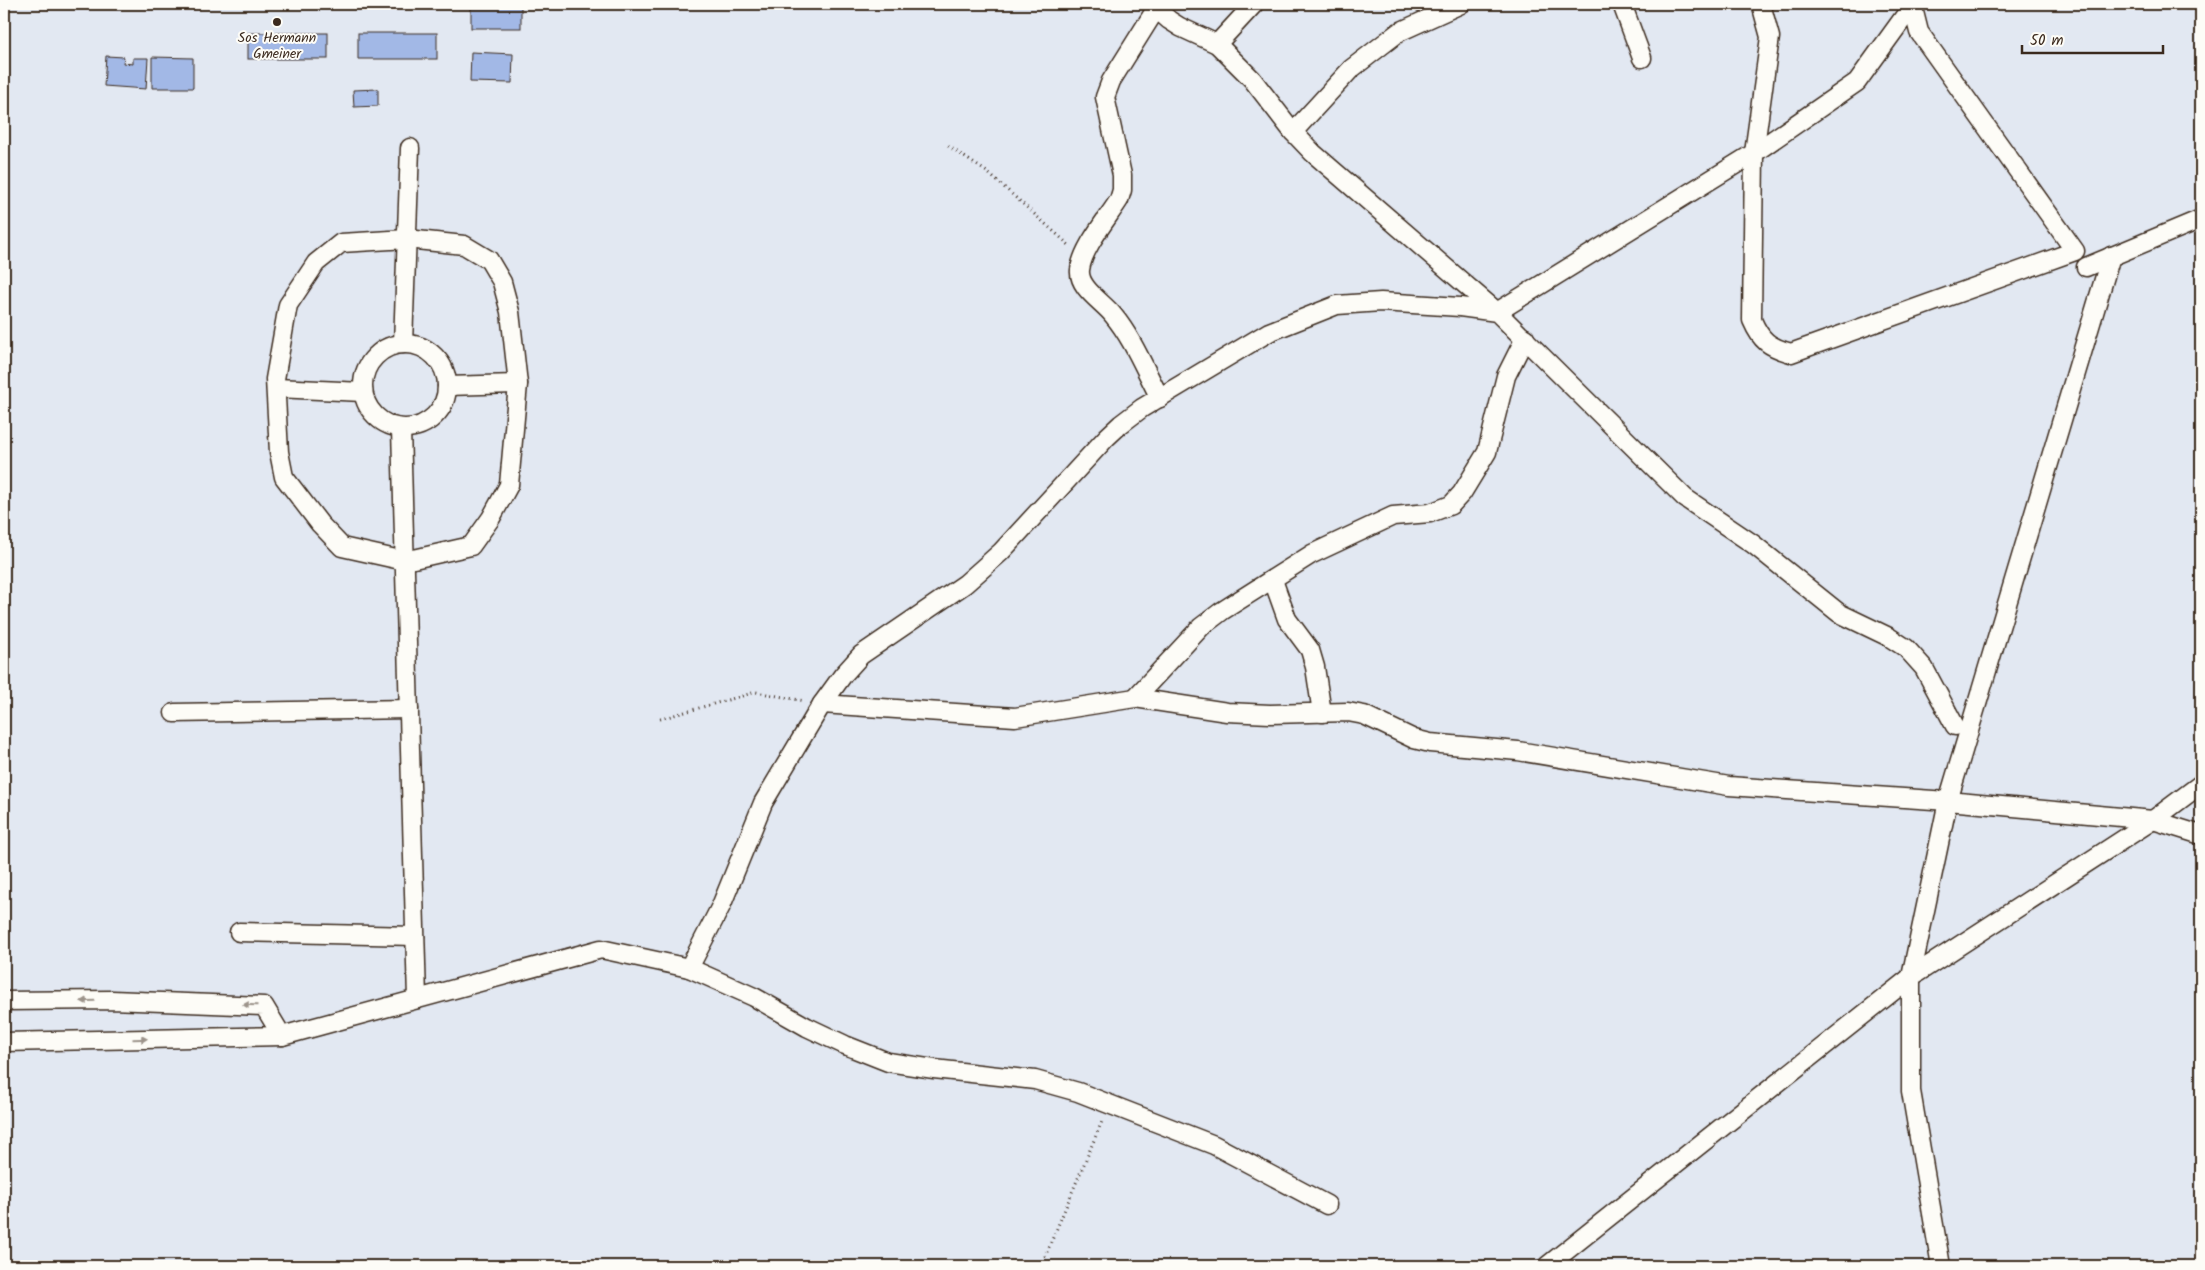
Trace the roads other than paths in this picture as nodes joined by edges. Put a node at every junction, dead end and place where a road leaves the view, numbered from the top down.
1 (1254, 4) edge
2 (1461, 4) edge
3 (1622, 4) edge
4 (1761, 4) edge
5 (1912, 5) edge
6 (1154, 6) edge
7 (1217, 44) junction
8 (1642, 58) dead end
9 (1293, 132) junction
10 (410, 148) dead end
11 (1754, 153) junction
12 (2201, 219) edge
13 (407, 239) junction
14 (2111, 256) junction
15 (2086, 267) dead end
16 (1497, 312) junction
17 (1525, 338) junction
18 (403, 344) junction
19 (518, 384) junction
20 (447, 386) junction
21 (276, 388) junction
22 (362, 392) junction
23 (1160, 398) junction
24 (401, 429) junction
25 (405, 561) junction
26 (1273, 580) junction
27 (1136, 698) junction
28 (822, 704) junction
29 (409, 709) junction
30 (174, 713) dead end
31 (1322, 713) junction
32 (1955, 726) dead end
33 (2201, 784) edge
34 (1948, 802) junction
35 (2153, 820) junction
36 (2201, 835) edge
37 (238, 932) dead end
38 (415, 936) junction
39 (689, 968) junction
40 (1912, 977) junction
41 (417, 999) junction
42 (4, 1002) edge
43 (282, 1036) junction
44 (4, 1042) edge
45 (1327, 1205) dead end
46 (1547, 1266) edge
47 (1941, 1266) edge

1 - 7 street
2 - 9 street
3 - 8 street
4 - 11 street
5 - 11 street
5 - 11 street
6 - 7 street
6 - 23 street
7 - 9 street
9 - 16 street
10 - 13 street
11 - 16 street
12 - 14 street
13 - 18 street
13 - 19 street
13 - 21 street
14 - 15 street
14 - 34 street
16 - 17 street
16 - 23 street
17 - 26 street
17 - 32 street
18 - 20 street
18 - 22 street
19 - 20 street
19 - 25 street
20 - 24 street
21 - 22 street
21 - 25 street
22 - 24 street
23 - 28 street
24 - 25 street
25 - 29 street
26 - 27 street
26 - 31 street
27 - 28 street
27 - 31 street
28 - 39 street
29 - 30 street
29 - 38 street
31 - 34 street
33 - 35 street
34 - 35 street
34 - 40 street
35 - 36 street
35 - 40 street
37 - 38 street
38 - 41 street
39 - 41 street
39 - 45 street
40 - 46 street
40 - 47 street
41 - 43 street
43 -> 42 street
44 -> 43 street

